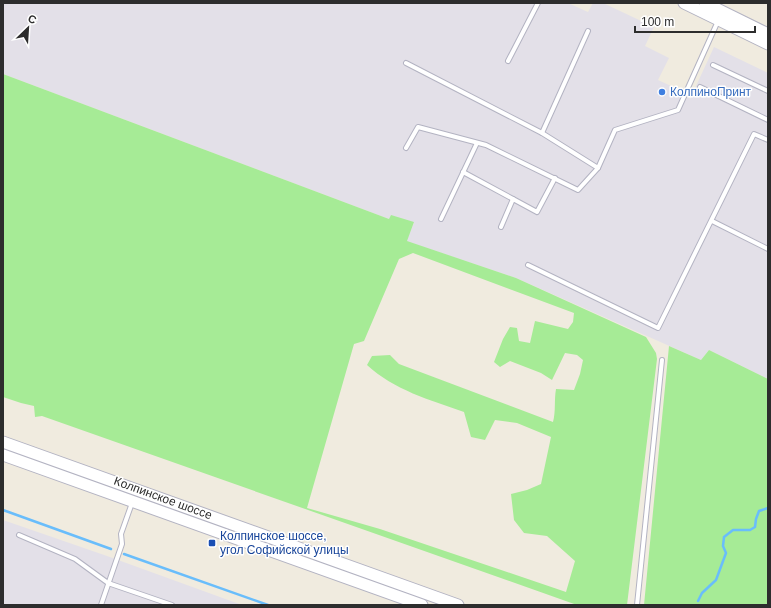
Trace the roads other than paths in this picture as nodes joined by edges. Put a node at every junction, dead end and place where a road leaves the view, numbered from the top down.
1 (538, 3) edge
2 (704, 3) edge
3 (691, 4) edge
4 (721, 16) junction
5 (588, 31) dead end
6 (768, 34) edge
7 (768, 44) edge
8 (508, 61) dead end
9 (406, 64) dead end
10 (714, 65) dead end
11 (700, 87) dead end
12 (768, 91) edge
13 (768, 120) edge
14 (542, 133) junction
15 (768, 140) edge
16 (477, 142) junction
17 (406, 148) dead end
18 (598, 168) junction
19 (463, 172) junction
20 (555, 178) junction
21 (513, 199) junction
22 (440, 219) dead end
23 (712, 221) junction
24 (501, 227) dead end
25 (768, 249) edge
26 (528, 266) dead end
27 (662, 360) dead end
28 (3, 442) edge
29 (3, 455) edge
30 (133, 501) junction
31 (19, 535) dead end
32 (108, 583) junction
33 (101, 605) edge
34 (172, 605) edge
35 (422, 605) edge
36 (458, 605) edge
37 (636, 605) edge

1 - 8 lane
2 - 4 main road
3 - 4 main road
4 - 6 main road
4 - 7 main road
4 - 18 lane
5 - 14 lane
9 - 14 lane
10 - 12 lane
11 - 13 lane
14 - 18 lane
15 - 23 lane
16 - 17 lane
16 - 19 lane
16 - 20 lane
18 - 20 lane
19 - 21 lane
19 - 22 lane
20 - 21 lane
21 - 24 lane
23 - 25 lane
23 - 26 lane
27 - 37 lane
28 - 36 main road, Колпинское шоссе
29 - 30 main road, Колпинское шоссе
30 - 32 lane
30 - 35 main road, Колпинское шоссе
31 - 32 lane
32 - 33 lane
32 - 34 lane

